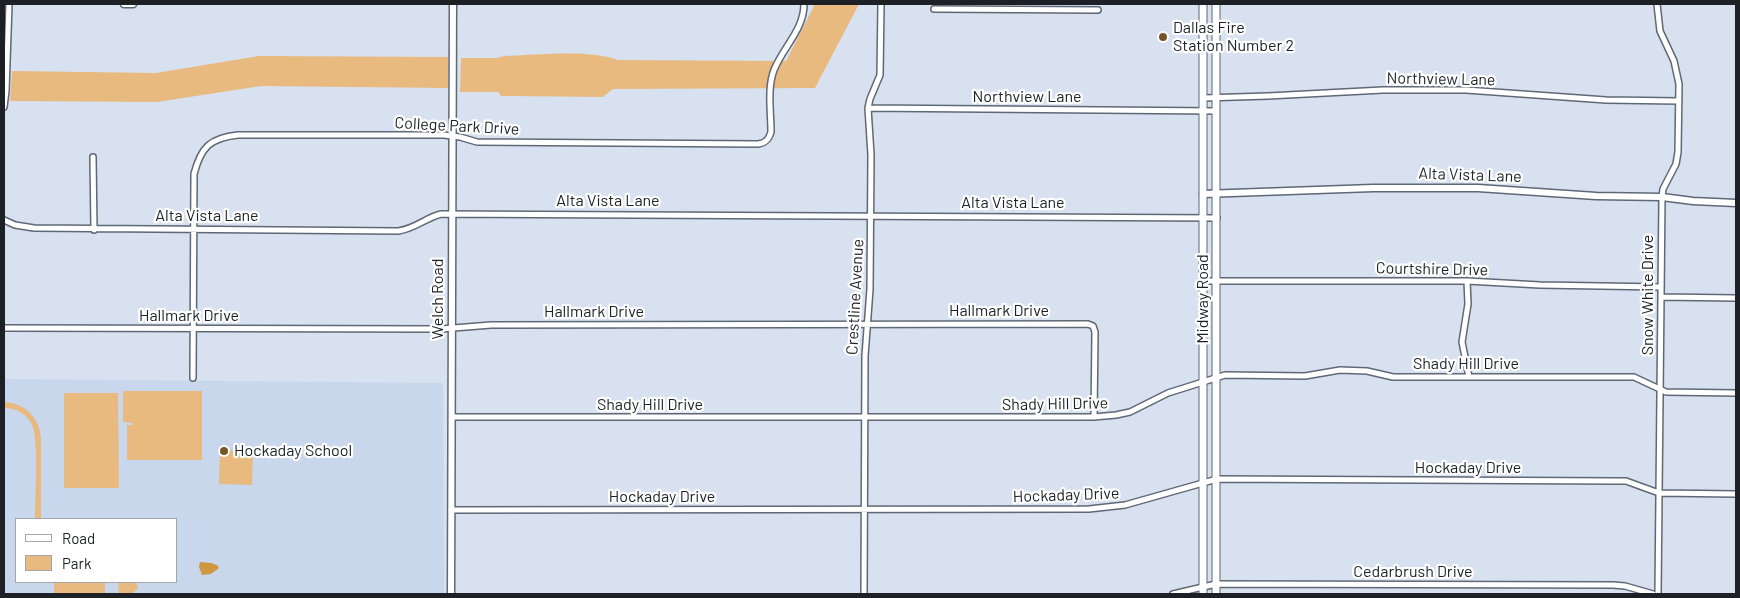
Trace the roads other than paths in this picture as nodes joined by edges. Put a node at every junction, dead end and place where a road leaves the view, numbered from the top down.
1 (9, 4) edge
2 (124, 4) edge
3 (133, 4) edge
4 (454, 4) edge
5 (804, 4) edge
6 (882, 4) edge
7 (1203, 4) edge
8 (1216, 4) edge
9 (1657, 4) edge
10 (958, 6) edge
11 (1064, 7) edge
12 (934, 9) dead end
13 (1098, 10) dead end
14 (1203, 98) junction
15 (1216, 98) junction
16 (1679, 101) junction
17 (4, 107) edge
18 (868, 108) junction
19 (1203, 110) junction
20 (1216, 110) junction
21 (453, 136) junction
22 (93, 157) dead end
23 (1203, 194) junction
24 (1217, 194) junction
25 (1662, 197) junction
26 (1736, 203) edge
27 (452, 214) junction
28 (871, 216) junction
29 (1203, 218) junction
30 (1217, 218) junction
31 (4, 220) edge
32 (94, 230) junction
33 (194, 230) junction
34 (1203, 281) junction
35 (1217, 281) junction
36 (1467, 281) junction
37 (1661, 287) junction
38 (1661, 297) junction
39 (1736, 298) edge
40 (867, 324) junction
41 (4, 328) edge
42 (194, 328) junction
43 (452, 328) junction
44 (1469, 377) junction
45 (193, 378) dead end
46 (1217, 378) junction
47 (1203, 383) junction
48 (1660, 390) junction
49 (1736, 393) edge
50 (452, 417) junction
51 (864, 417) junction
52 (1094, 417) junction
53 (1217, 479) junction
54 (1203, 484) junction
55 (1659, 493) junction
56 (1736, 494) edge
57 (451, 510) junction
58 (864, 510) junction
59 (1216, 584) junction
60 (1204, 591) edge
61 (451, 594) edge
62 (864, 594) edge
63 (1173, 594) edge
64 (1216, 594) edge
65 (1653, 594) edge
66 (1658, 594) edge

1 - 17 street
2 - 3 street
4 - 21 street, Welch Road
5 - 21 street, College Park Drive
6 - 18 street, Crestline Avenue
7 - 14 main road, Midway Road
8 - 15 main road, Midway Road
9 - 16 street, Snow White Drive
10 - 11 street
10 - 12 street
11 - 13 street
14 - 15 street, Northview Lane
14 - 19 main road, Midway Road
15 - 16 street, Northview Lane
15 - 20 main road, Midway Road
16 - 25 street, Snow White Drive
18 - 19 street, Northview Lane
18 - 28 street, Crestline Avenue
19 - 20 street, Northview Lane
19 - 23 main road, Midway Road
20 - 24 main road, Midway Road
21 - 27 street, Welch Road
21 - 33 street, College Park Drive
22 - 32 street
23 - 24 street, Alta Vista Lane
23 - 29 main road, Midway Road
24 - 25 street, Alta Vista Lane
24 - 30 main road, Midway Road
25 - 26 street, Alta Vista Lane
25 - 37 street, Snow White Drive
27 - 28 street, Alta Vista Lane
27 - 33 street, Alta Vista Lane
27 - 43 street, Welch Road
28 - 29 street, Alta Vista Lane
28 - 40 street, Crestline Avenue
29 - 30 street, Alta Vista Lane
29 - 34 main road, Midway Road
30 - 35 main road, Midway Road
31 - 32 street, Alta Vista Lane
32 - 33 street, Alta Vista Lane
33 - 42 street, College Park Drive
34 - 35 street, Courtshire Drive
34 - 47 main road, Midway Road
35 - 36 street, Courtshire Drive
35 - 46 main road, Midway Road
36 - 37 street, Courtshire Drive
36 - 44 street
37 - 38 street, Snow White Drive
38 - 39 street
38 - 48 street, Snow White Drive
40 - 43 street, Hallmark Drive
40 - 51 street, Crestline Avenue
40 - 52 street, Hallmark Drive
41 - 42 street, Hallmark Drive
42 - 43 street, Hallmark Drive
42 - 45 street, College Park Drive
43 - 50 street, Welch Road
44 - 46 street, Shady Hill Drive
44 - 48 street, Shady Hill Drive
46 - 47 street, Shady Hill Drive
46 - 53 main road, Midway Road
47 - 52 street, Shady Hill Drive
47 - 54 main road, Midway Road
48 - 49 street, Shady Hill Drive
48 - 55 street, Snow White Drive
50 - 51 street, Shady Hill Drive
50 - 57 street, Welch Road
51 - 52 street, Shady Hill Drive
51 - 58 street, Crestline Avenue
53 - 54 street, Hockaday Drive
53 - 55 street, Hockaday Drive
53 - 59 main road, Midway Road
54 - 58 street, Hockaday Drive
54 - 60 main road, Midway Road
55 - 56 street, Hockaday Drive
55 - 66 street, Snow White Drive
57 - 58 street, Hockaday Drive
57 - 61 street, Welch Road
58 - 62 street, Crestline Avenue
59 - 60 street, Cedarbrush Drive
59 - 64 main road, Midway Road
59 - 65 street, Cedarbrush Drive
60 - 63 street, Cedarbrush Drive

